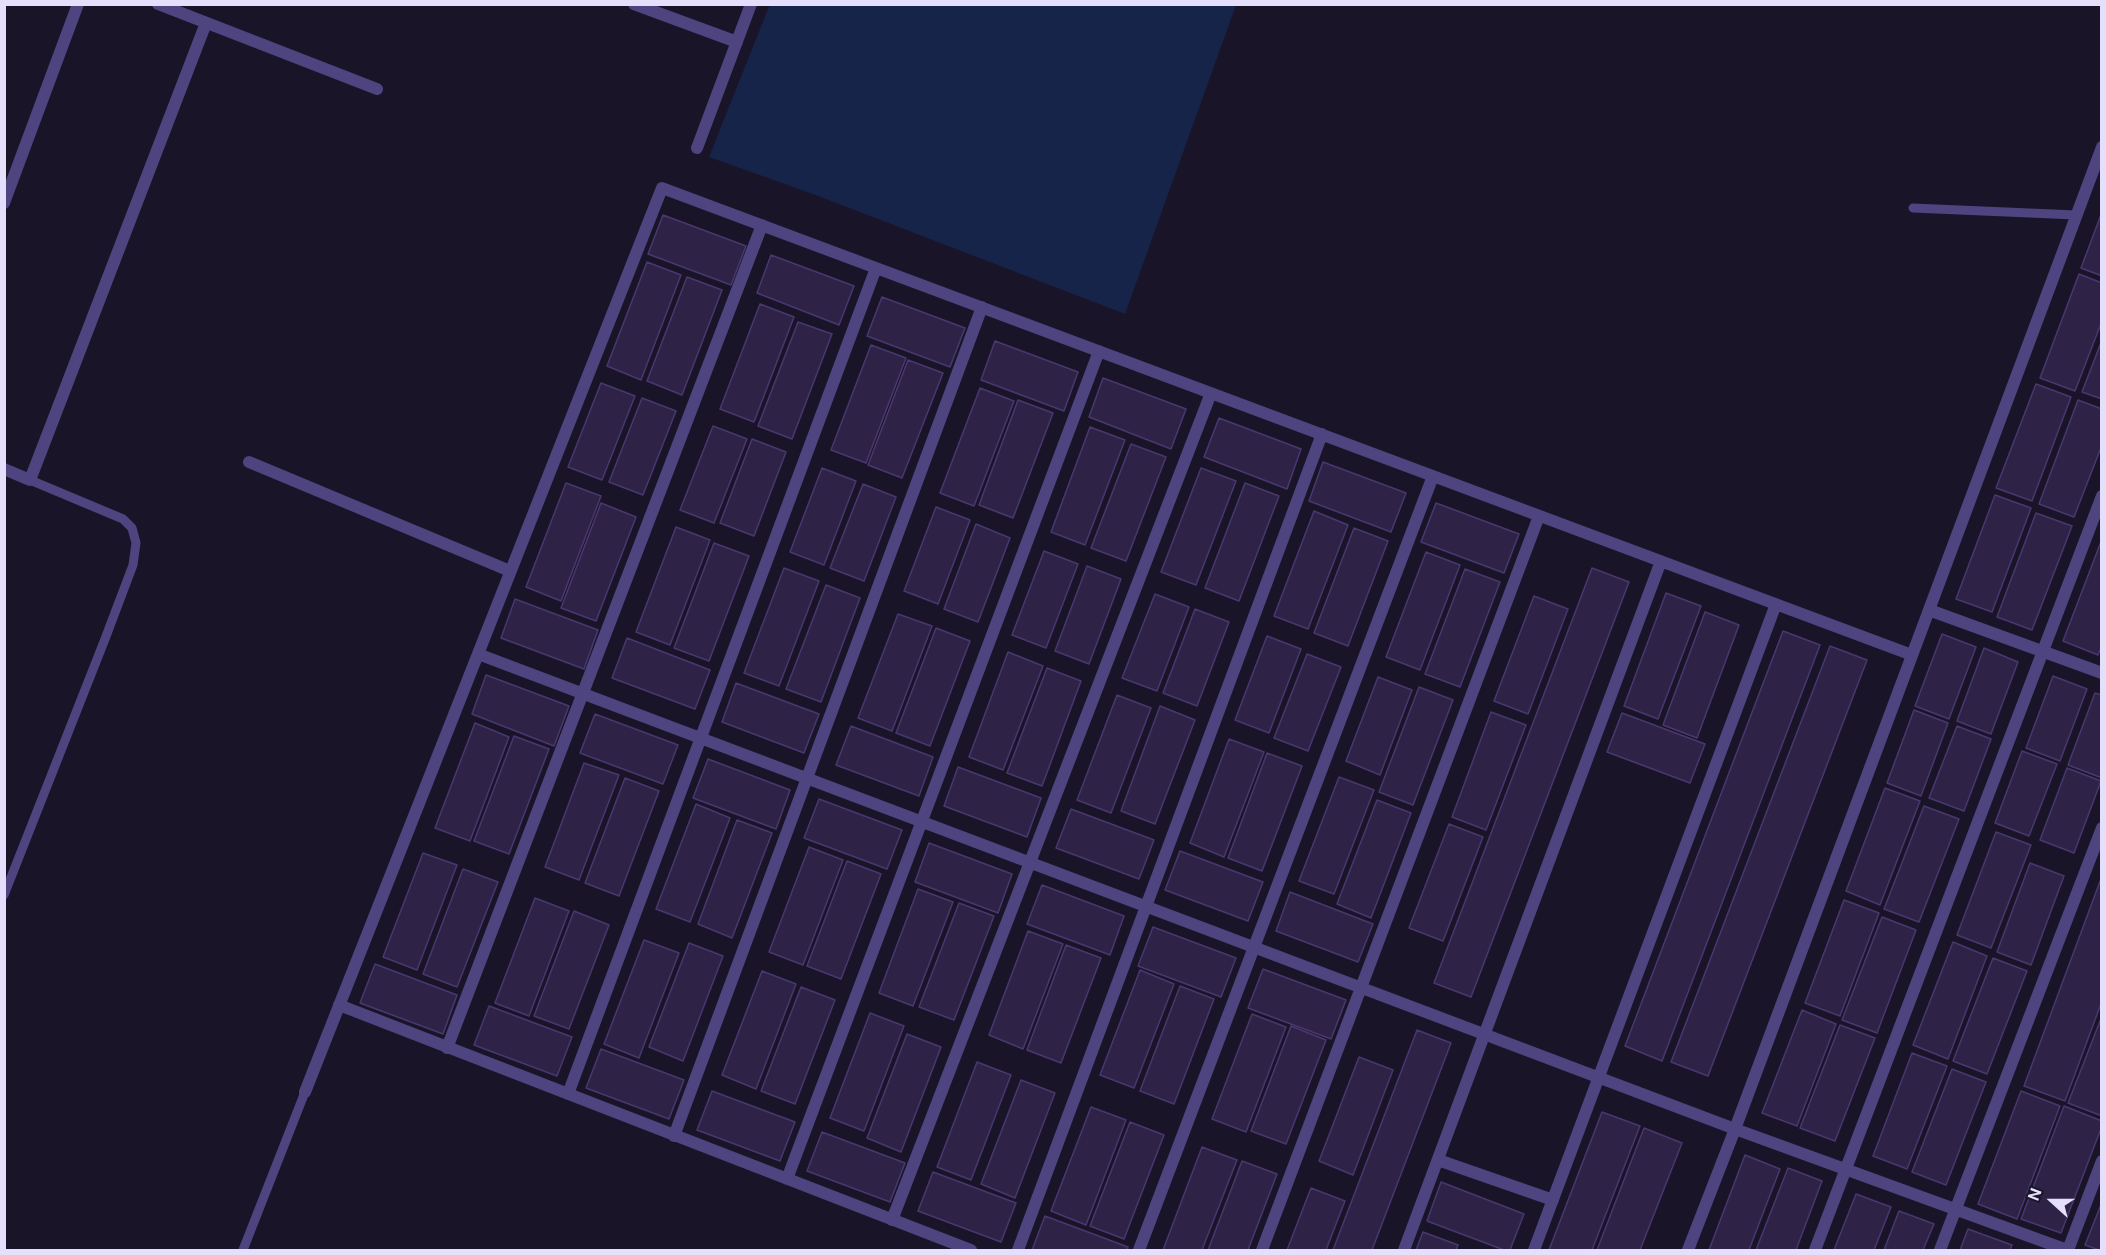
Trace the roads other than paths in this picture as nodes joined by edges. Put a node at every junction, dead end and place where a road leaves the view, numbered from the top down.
1 (78, 4) edge
2 (158, 4) edge
3 (634, 4) edge
4 (751, 4) edge
5 (206, 23) junction
6 (737, 42) junction
7 (377, 89) dead end
8 (2102, 147) edge
9 (697, 148) dead end
10 (4, 203) edge
11 (1913, 208) dead end
12 (2076, 215) junction
13 (762, 225) junction
14 (876, 268) junction
15 (982, 307) junction
16 (1099, 351) junction
17 (1211, 393) junction
18 (1322, 434) junction
19 (249, 462) dead end
20 (4, 470) edge
21 (1433, 476) junction
22 (30, 480) junction
23 (2102, 496) edge
24 (1539, 516) junction
25 (1661, 561) junction
26 (510, 571) junction
27 (1776, 604) junction
28 (1929, 610) junction
29 (2043, 651) junction
30 (478, 654) junction
31 (1912, 655) junction
32 (2102, 673) edge
33 (582, 694) junction
34 (701, 739) junction
35 (807, 778) junction
36 (922, 822) junction
37 (2102, 828) edge
38 (1030, 863) junction
39 (4, 896) edge
40 (1146, 907) junction
41 (1254, 947) junction
42 (1361, 988) junction
43 (339, 1005) junction
44 (1484, 1035) junction
45 (447, 1048) junction
46 (1599, 1078) junction
47 (305, 1092) joint
48 (568, 1094) junction
49 (1736, 1129) junction
50 (674, 1136) junction
51 (1438, 1160) junction
52 (2102, 1161) edge
53 (1846, 1170) junction
54 (787, 1179) junction
55 (1553, 1200) junction
56 (1956, 1209) junction
57 (892, 1220) junction
58 (243, 1251) edge
59 (971, 1251) edge
60 (1018, 1251) edge
61 (1139, 1251) edge
62 (1262, 1251) edge
63 (1404, 1251) edge
64 (1534, 1251) edge
65 (1688, 1251) edge
66 (1815, 1251) edge
67 (1940, 1251) edge
68 (2067, 1251) edge

1 - 10 street
2 - 5 street
3 - 6 street
4 - 6 street
5 - 7 street
5 - 22 street
6 - 9 street
8 - 12 street
11 - 12 lane
12 - 28 street
13 - 14 street
13 - 26 street
13 - 33 street
14 - 15 street
14 - 34 street
15 - 16 street
15 - 35 street
16 - 17 street
16 - 36 street
17 - 18 street
17 - 38 street
18 - 21 street
18 - 40 street
19 - 26 street
20 - 22 street
21 - 24 street
21 - 41 street
22 - 39 lane
23 - 29 street
24 - 25 street
24 - 42 street
25 - 27 street
25 - 44 street
26 - 30 street
27 - 31 street
27 - 46 street
28 - 29 street
28 - 31 street
29 - 32 street
29 - 53 street
30 - 33 street
30 - 43 street
31 - 49 street
33 - 34 street
33 - 45 street
34 - 35 street
34 - 48 street
35 - 36 street
35 - 50 street
36 - 38 street
36 - 54 street
37 - 56 street
38 - 40 street
38 - 57 street
40 - 41 street
40 - 60 street
41 - 42 street
41 - 61 street
42 - 44 street
42 - 62 street
43 - 45 street
43 - 47 street
44 - 46 street
44 - 51 street
45 - 48 street
46 - 49 street
46 - 55 street
47 - 58 lane
48 - 50 street
49 - 53 street
49 - 65 street
50 - 54 street
51 - 55 street
51 - 63 street
52 - 68 street
53 - 56 street
53 - 66 street
54 - 57 street
55 - 64 street
56 - 67 street
56 - 68 street
57 - 59 street

